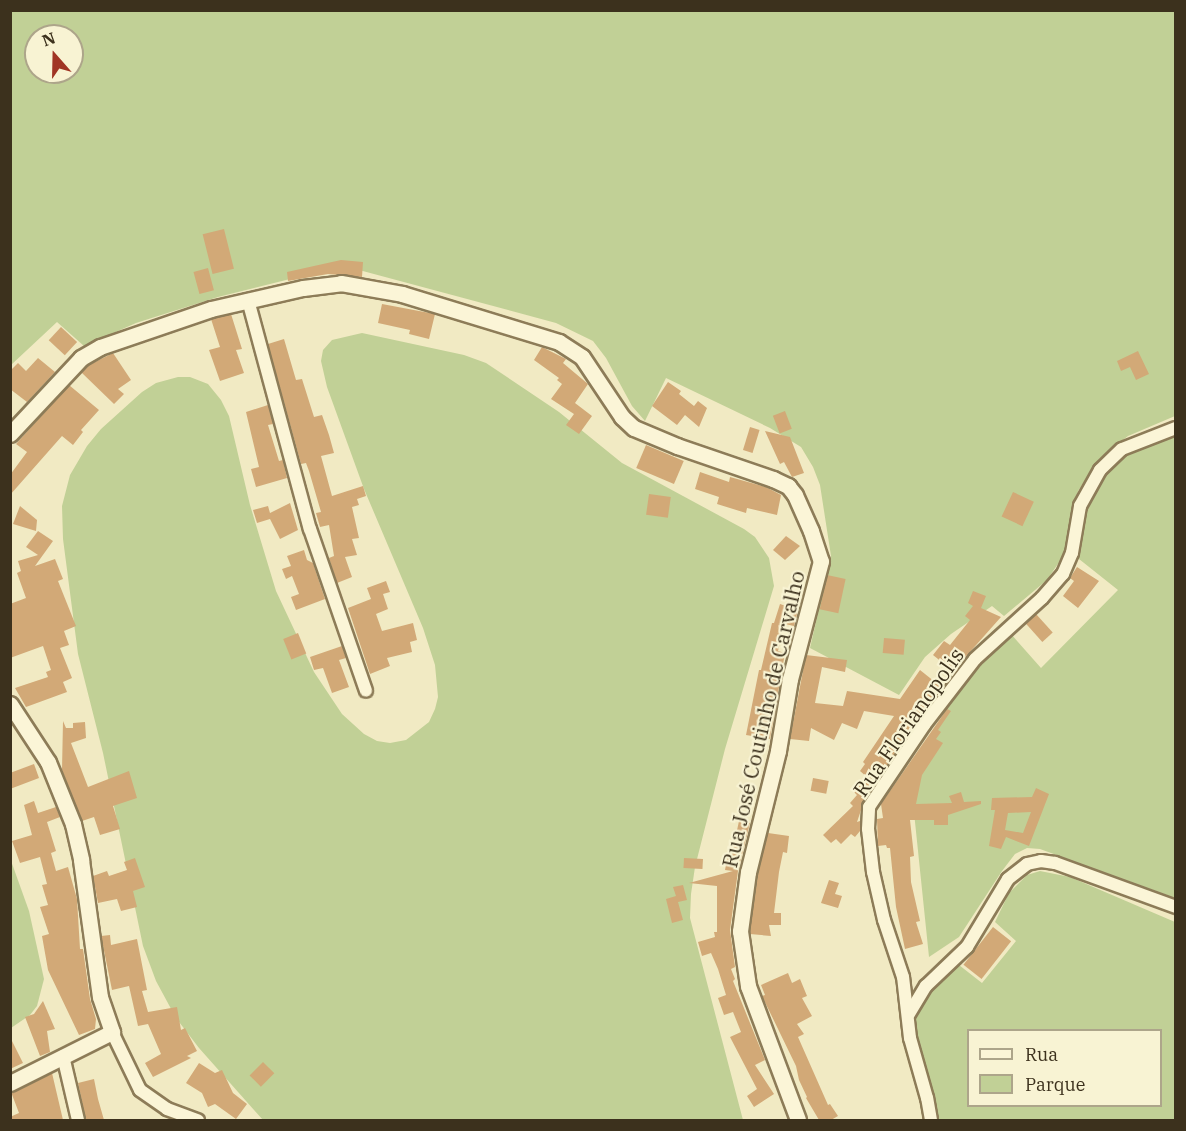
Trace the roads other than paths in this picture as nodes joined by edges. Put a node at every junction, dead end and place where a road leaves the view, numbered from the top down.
1 (248, 300) junction
2 (1176, 428) edge
3 (10, 434) edge
4 (366, 691) dead end
5 (10, 704) edge
6 (1176, 907) edge
7 (909, 1018) junction
8 (112, 1032) junction
9 (63, 1056) junction
10 (10, 1083) edge
11 (78, 1120) edge
12 (198, 1120) edge
13 (798, 1120) edge
14 (931, 1120) edge

1 - 3 street, Rua José Coutinho de Carvalho
1 - 4 street
1 - 13 street, Rua José Coutinho de Carvalho
2 - 7 street, Rua Florianopolis
5 - 8 street
6 - 7 street
7 - 14 street, Rua Florianopolis
8 - 9 street
8 - 12 street
9 - 10 street
9 - 11 street

